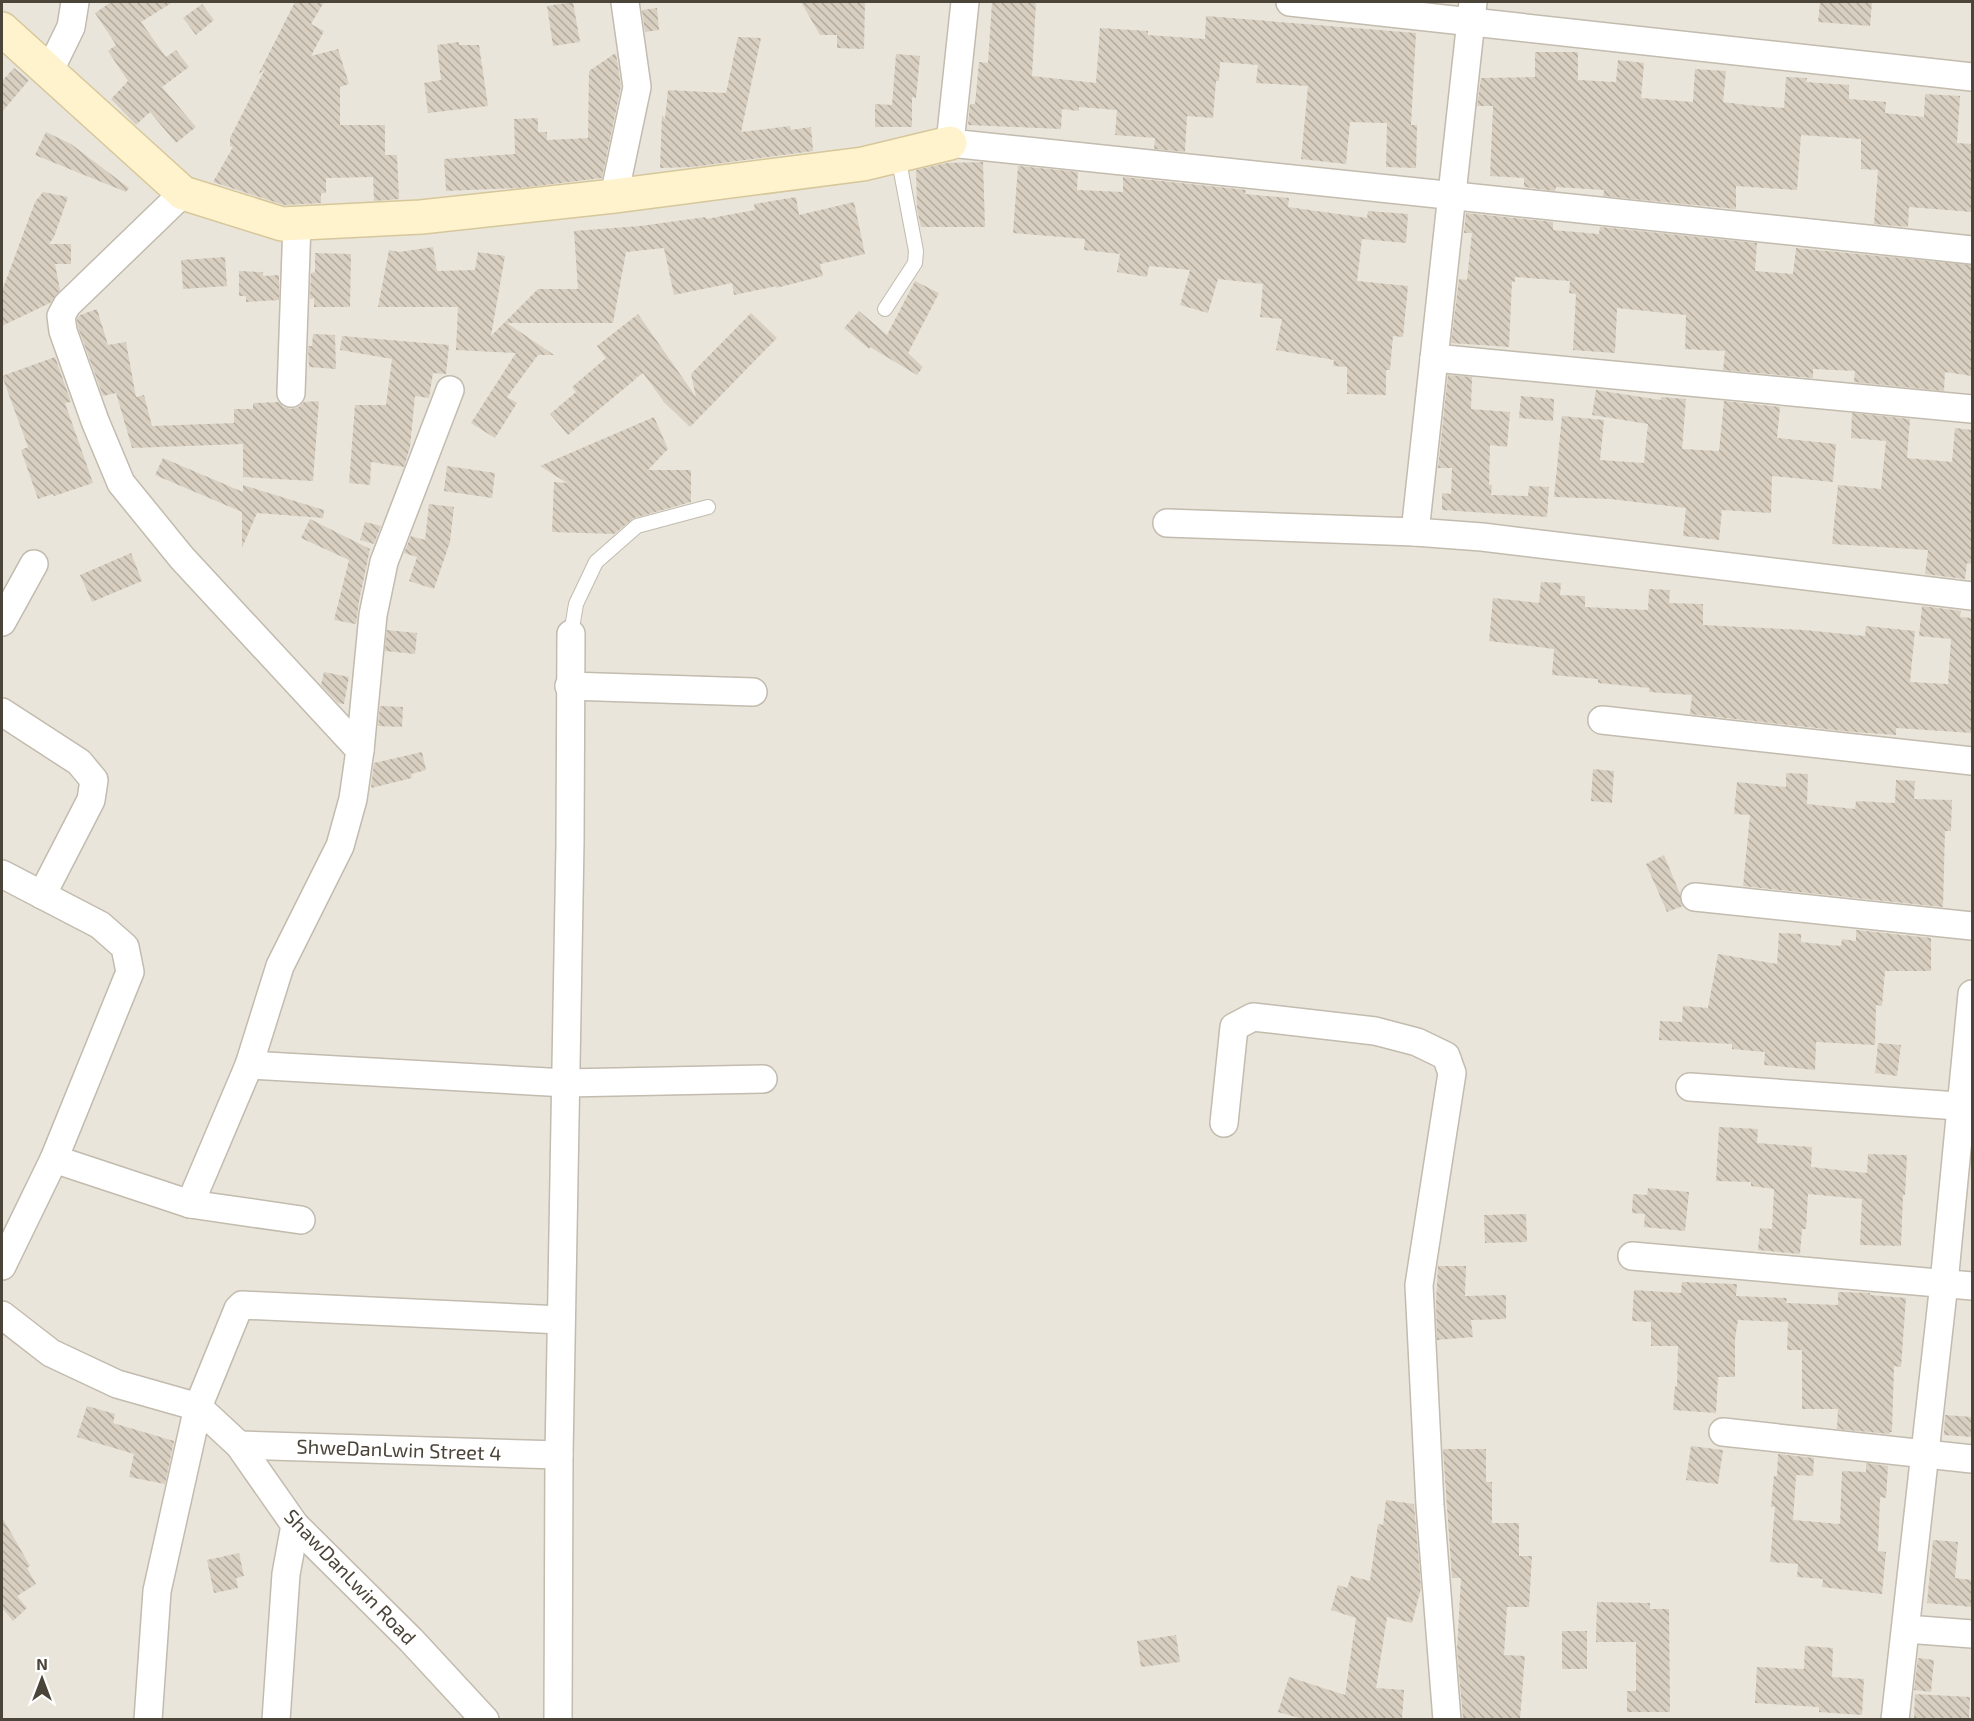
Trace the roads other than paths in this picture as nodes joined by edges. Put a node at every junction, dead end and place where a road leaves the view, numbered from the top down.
1 (75, 2) edge
2 (625, 2) edge
3 (965, 2) edge
4 (1290, 2) edge
5 (1472, 11) edge
6 (2, 29) edge
7 (49, 72) junction
8 (1972, 76) edge
9 (950, 143) junction
10 (898, 156) junction
11 (183, 193) junction
12 (1452, 194) junction
13 (614, 196) junction
14 (297, 223) junction
15 (1972, 250) edge
16 (885, 309) dead end
17 (1434, 358) junction
18 (450, 390) dead end
19 (291, 393) dead end
20 (1972, 408) edge
21 (708, 507) dead end
22 (1167, 524) dead end
23 (1415, 531) junction
24 (34, 564) dead end
25 (1972, 596) edge
26 (2, 622) edge
27 (571, 634) joint
28 (569, 686) junction
29 (753, 692) dead end
30 (2, 712) edge
31 (1602, 720) dead end
32 (360, 750) junction
33 (1972, 761) edge
34 (2, 874) edge
35 (42, 895) junction
36 (1695, 897) dead end
37 (1972, 926) edge
38 (1972, 993) edge
39 (249, 1065) junction
40 (763, 1079) dead end
41 (566, 1083) junction
42 (1690, 1087) dead end
43 (1967, 1106) edge
44 (1224, 1123) dead end
45 (54, 1159) junction
46 (190, 1204) junction
47 (301, 1220) dead end
48 (1632, 1256) dead end
49 (2, 1266) edge
50 (1944, 1283) junction
51 (1972, 1286) edge
52 (2, 1315) edge
53 (561, 1320) junction
54 (198, 1407) junction
55 (1723, 1432) dead end
56 (239, 1445) junction
57 (1925, 1454) junction
58 (559, 1455) junction
59 (1972, 1459) edge
60 (295, 1526) junction
61 (1906, 1629) junction
62 (1972, 1634) edge
63 (148, 1719) edge
64 (276, 1719) edge
65 (485, 1719) edge
66 (558, 1719) edge
67 (1447, 1719) edge
68 (1895, 1719) edge

1 - 7 street
2 - 13 street
3 - 9 street
4 - 5 street
5 - 8 street
5 - 12 street
6 - 7 street
7 - 11 street
9 - 10 street
9 - 12 street
10 - 13 street
10 - 16 lane
11 - 14 street
11 - 32 street
12 - 15 street
12 - 17 street
13 - 14 street
14 - 19 street
17 - 20 street
17 - 23 street
18 - 32 street
21 - 27 lane
22 - 23 street
23 - 25 street
24 - 26 street
27 - 28 street
28 - 29 street
28 - 41 street
30 - 35 street
31 - 33 street
32 - 39 street
34 - 35 street
35 - 45 street
36 - 37 street
38 - 43 street
39 - 41 street
39 - 46 street
40 - 41 street
41 - 53 street
42 - 43 street
43 - 50 street
44 - 67 street
45 - 46 street
45 - 49 street
46 - 47 street
48 - 50 street
50 - 51 street
50 - 57 street
52 - 54 street, ShawDanLwin Road
53 - 54 street
53 - 58 street
54 - 56 street, ShawDanLwin Road
54 - 63 street
55 - 57 street
56 - 58 street, ShweDanLwin Street 4
56 - 60 street, ShawDanLwin Road
57 - 59 street
57 - 61 street
58 - 66 street
60 - 64 street
60 - 65 street, ShawDanLwin Road
61 - 62 street
61 - 68 street

